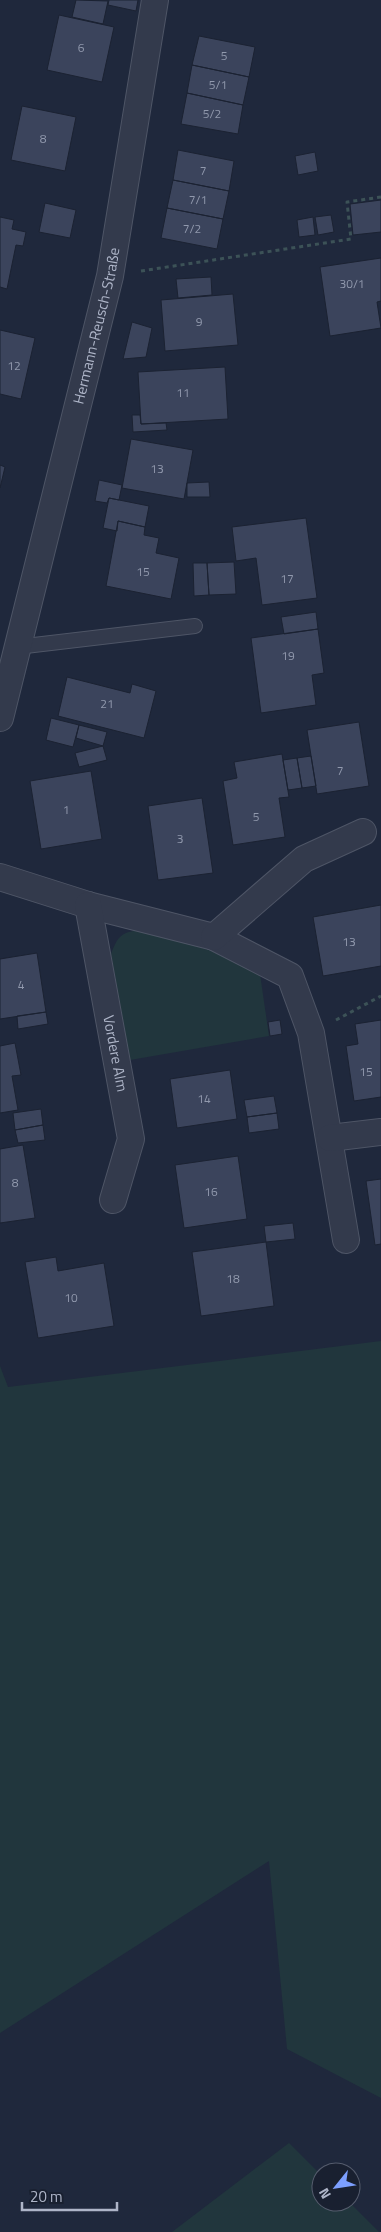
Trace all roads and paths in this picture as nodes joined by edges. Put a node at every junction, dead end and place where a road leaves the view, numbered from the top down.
1 (155, 0) edge
2 (381, 197) edge
3 (110, 276) junction
4 (195, 626) dead end
5 (17, 647) junction
6 (0, 718) edge
7 (363, 832) dead end
8 (0, 877) edge
9 (88, 905) junction
10 (214, 937) junction
11 (381, 996) edge
12 (311, 1033) junction
13 (381, 1132) edge
14 (330, 1138) junction
15 (113, 1200) dead end
16 (346, 1240) dead end

1 - 3 street, Hermann-Reusch-Straße
2 - 3 path
3 - 5 street, Hermann-Reusch-Straße
4 - 5 lane
5 - 6 street, Hermann-Reusch-Straße
7 - 10 street
8 - 9 street
9 - 10 street
9 - 15 street, Vordere Alm
10 - 12 street
11 - 12 path
12 - 14 street
13 - 14 street
14 - 16 street

